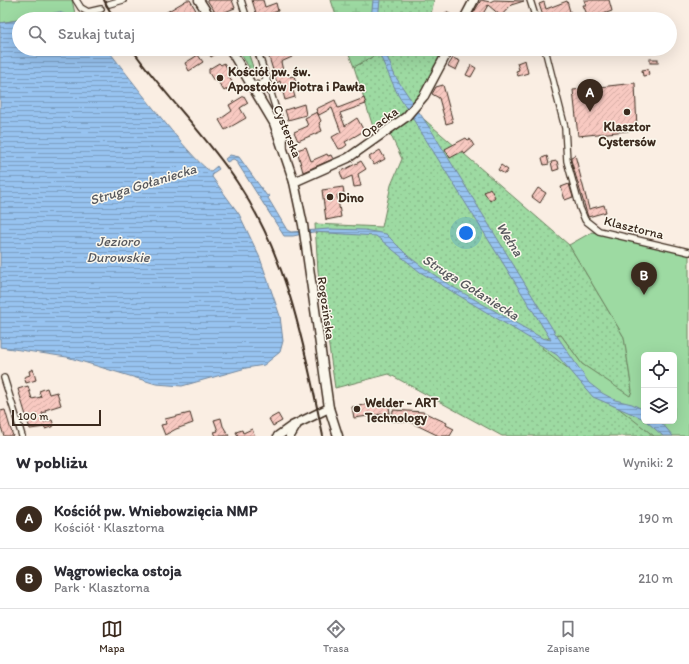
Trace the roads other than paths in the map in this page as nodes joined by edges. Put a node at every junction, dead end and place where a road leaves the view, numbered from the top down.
1 (76, 0) edge
2 (123, 0) edge
3 (199, 0) edge
4 (241, 0) edge
5 (474, 0) edge
6 (530, 0) edge
7 (109, 4) dead end
8 (100, 9) dead end
9 (207, 12) edge
10 (245, 12) edge
11 (468, 12) edge
12 (534, 12) edge
13 (234, 56) edge
14 (259, 56) edge
15 (444, 56) edge
16 (547, 56) edge
17 (267, 78) junction
18 (252, 84) junction
19 (284, 148) junction
20 (294, 182) junction
21 (689, 252) edge
22 (4, 378) dead end
23 (329, 408) junction
24 (296, 426) junction
25 (22, 436) edge
26 (278, 436) edge
27 (290, 436) edge
28 (338, 436) edge

1 - 8 street
2 - 7 street
3 - 9 main road
4 - 10 street
5 - 11 main road
6 - 12 street
13 - 18 main road, Cysterska
14 - 17 street
15 - 20 main road, Opacka
16 - 21 street, Klasztorna
17 - 18 street
17 - 19 street
18 - 19 main road, Cysterska
19 - 20 main road, Cysterska
20 - 23 main road, Rogozińska
22 - 25 street
23 - 24 main road
23 - 28 main road, Rogozińska
24 - 26 main road
24 - 27 main road

